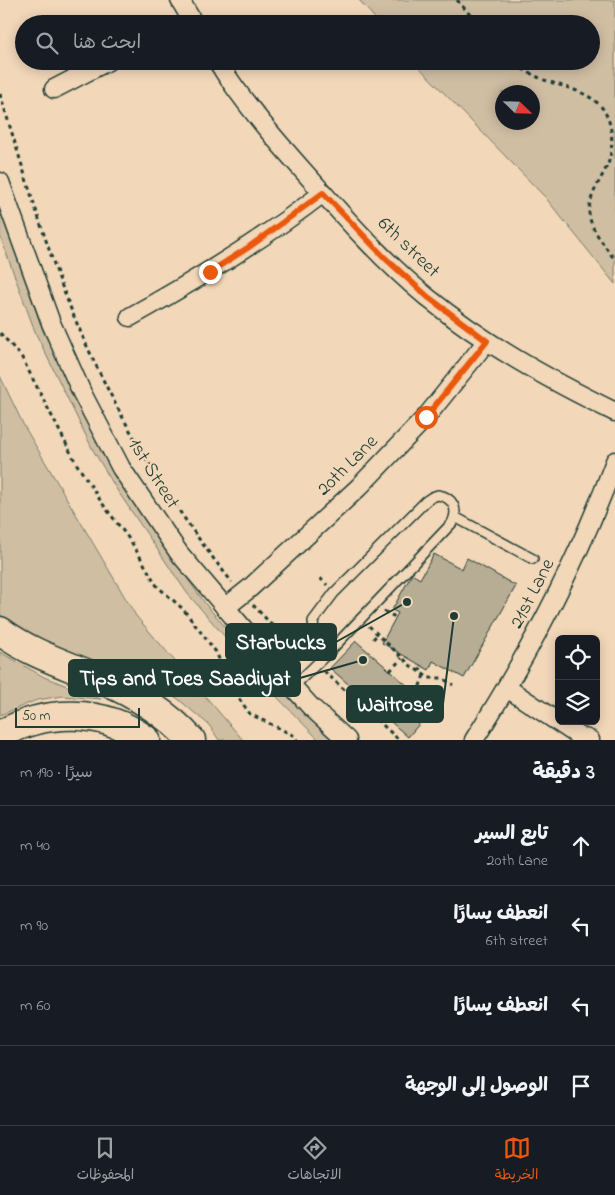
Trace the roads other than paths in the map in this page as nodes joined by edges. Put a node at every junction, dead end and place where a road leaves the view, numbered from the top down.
1 (180, 0) edge
2 (185, 15) edge
3 (91, 70) edge
4 (223, 70) edge
5 (54, 89) dead end
6 (0, 182) edge
7 (323, 193) junction
8 (130, 317) dead end
9 (487, 341) junction
10 (615, 412) edge
11 (615, 461) edge
12 (455, 517) junction
13 (533, 558) dead end
14 (225, 608) junction
15 (0, 632) edge
16 (331, 650) junction
17 (293, 687) junction
18 (507, 688) junction
19 (0, 735) edge
20 (146, 740) edge
21 (191, 740) edge
22 (347, 740) edge
23 (474, 740) edge
24 (590, 740) edge

1 - 2 street
3 - 5 street
4 - 7 street, 6th street
6 - 14 street, 1st Street
7 - 8 street
7 - 9 street, 6th street
9 - 10 street, 6th street
9 - 14 street, 20th Lane
11 - 18 street, 21st Lane
12 - 13 lane
12 - 16 lane
12 - 16 lane
14 - 17 street, 1st Street
15 - 21 highway
16 - 17 lane
17 - 22 street, 1st Street
18 - 23 street, 21st Lane
18 - 24 street
19 - 20 highway

